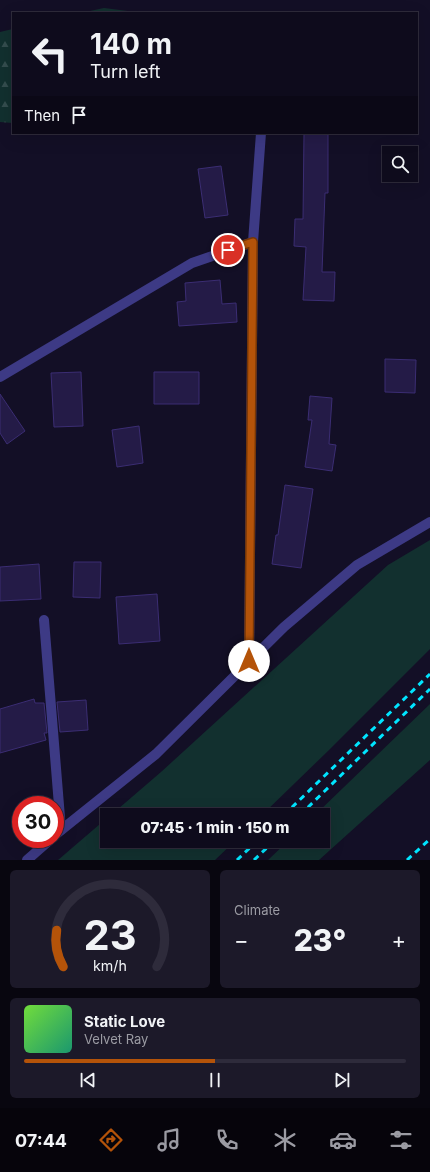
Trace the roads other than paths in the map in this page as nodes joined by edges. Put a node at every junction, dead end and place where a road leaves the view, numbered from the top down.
1 (261, 134) edge
2 (253, 242) junction
3 (0, 377) edge
4 (430, 522) edge
5 (44, 620) dead end
6 (249, 661) junction
7 (56, 796) edge
8 (64, 827) edge
9 (40, 848) edge
10 (26, 860) edge

1 - 2 street
2 - 3 street
2 - 6 street
4 - 6 street
5 - 7 street
6 - 8 street
9 - 10 street

